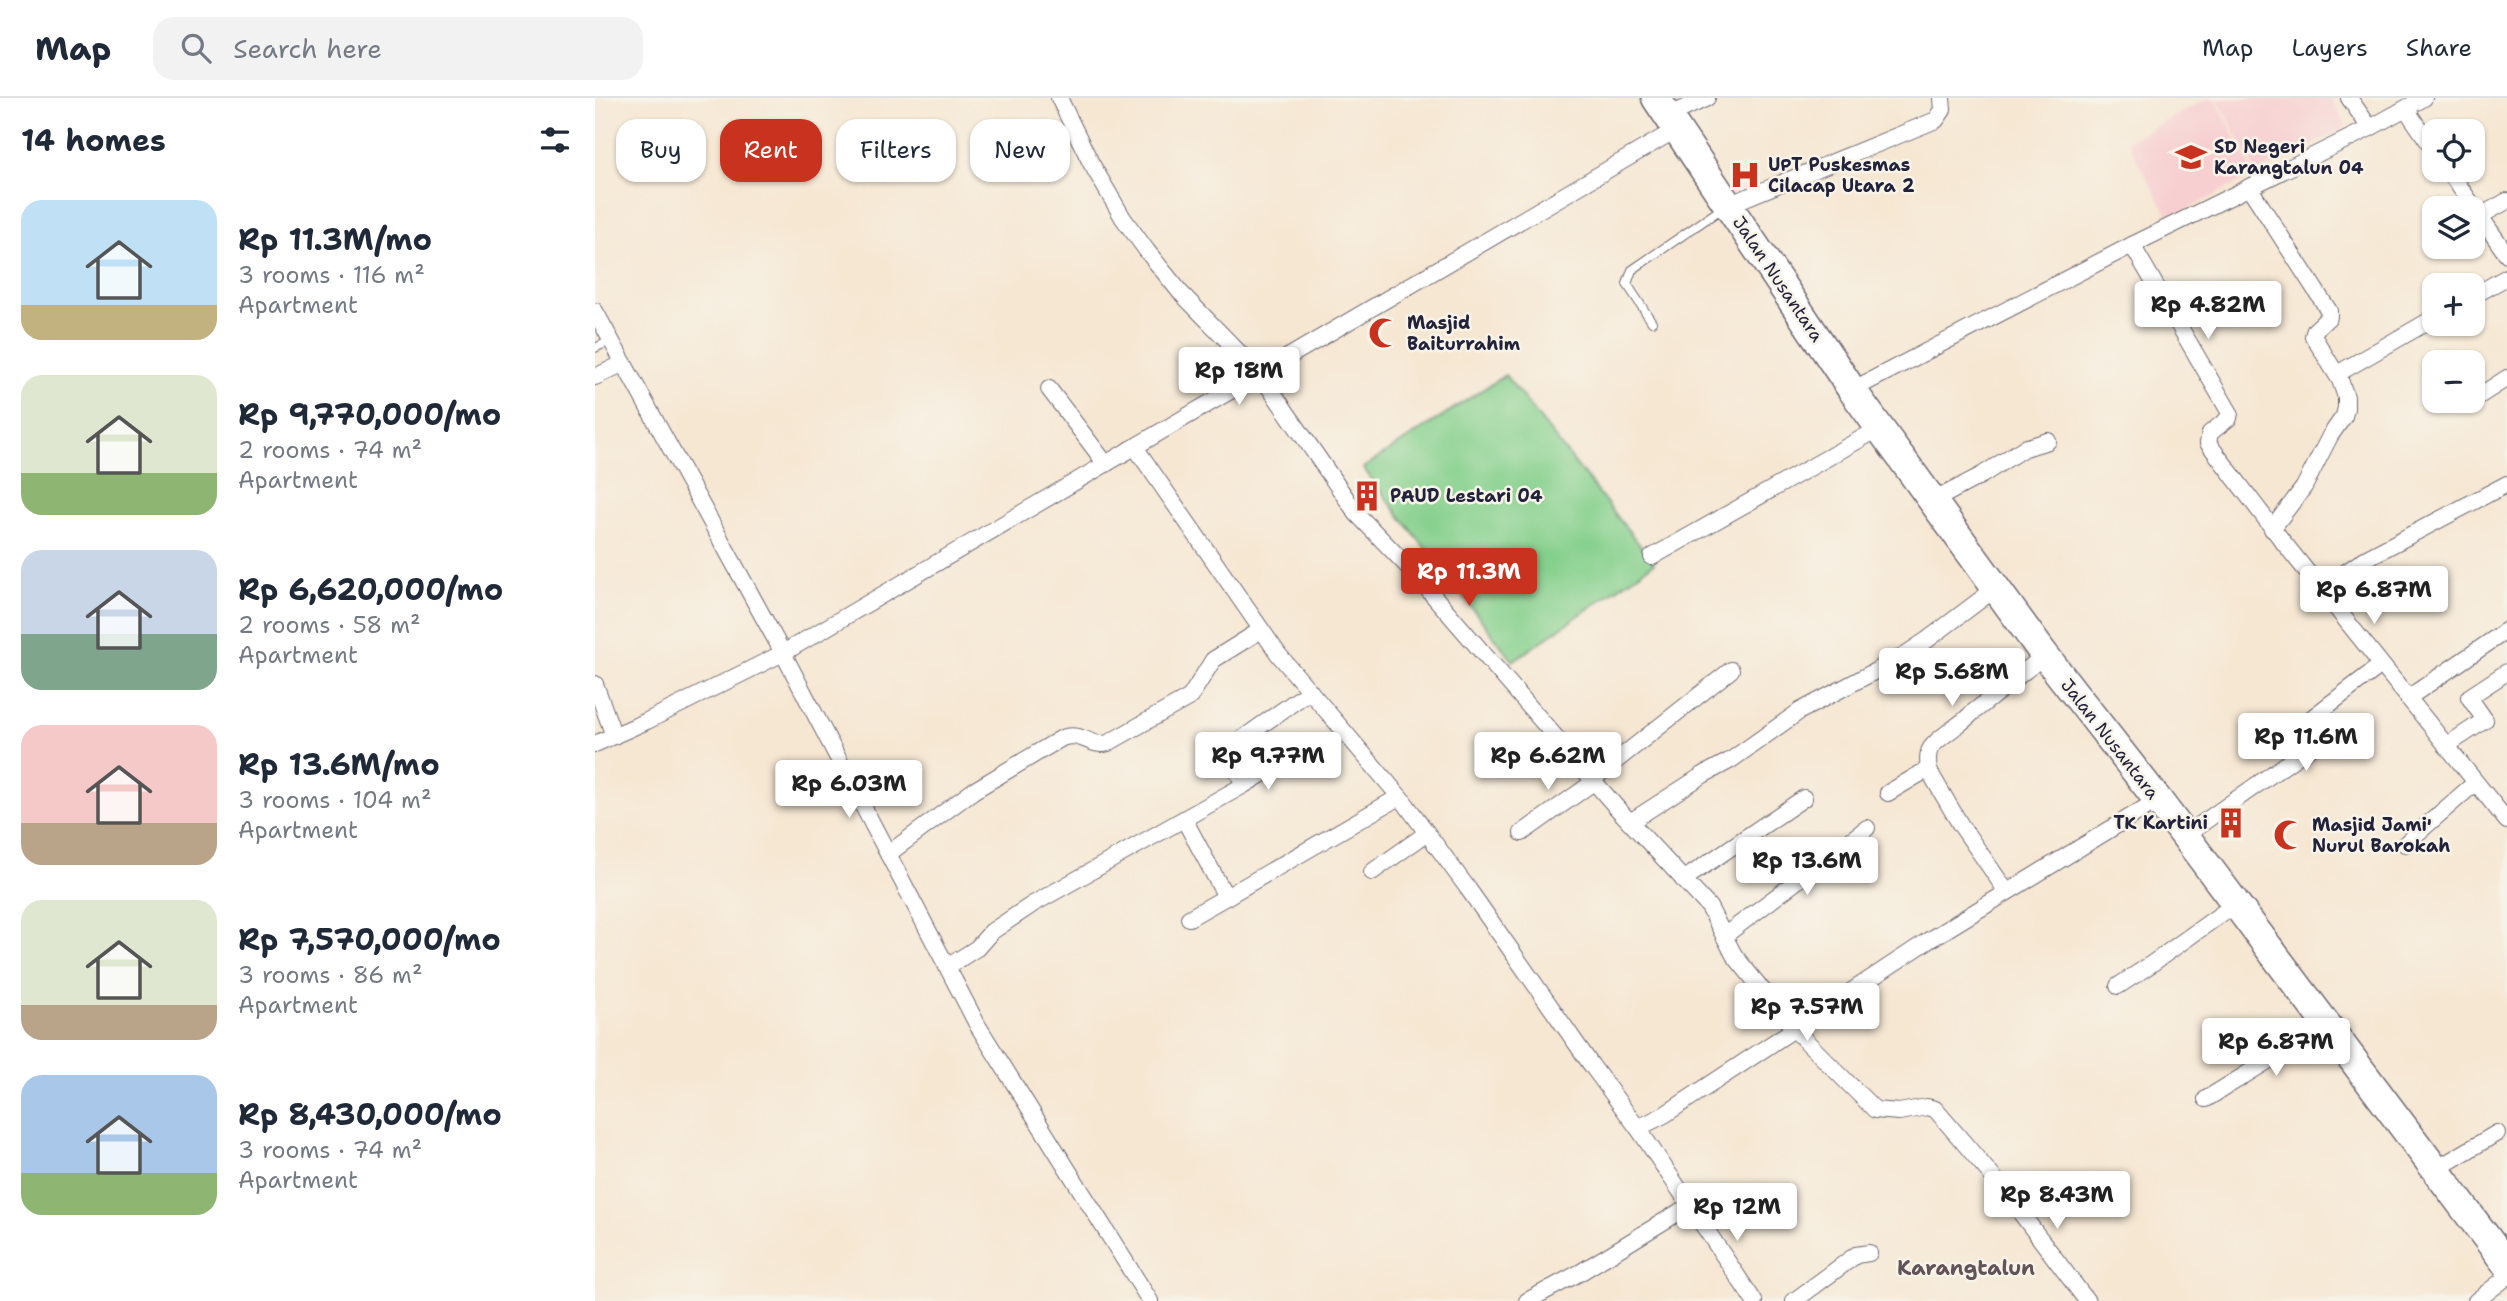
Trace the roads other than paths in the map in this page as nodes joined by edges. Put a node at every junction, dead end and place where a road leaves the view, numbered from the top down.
1 (1059, 98) edge
2 (1707, 98) edge
3 (1942, 98) edge
4 (2349, 98) edge
5 (2424, 98) edge
6 (2406, 109) junction
7 (1667, 114) edge
8 (2370, 128) junction
9 (2422, 132) edge
10 (2249, 187) junction
11 (2507, 201) edge
12 (1728, 205) junction
13 (2485, 213) edge
14 (2485, 223) edge
15 (2132, 245) junction
16 (2507, 255) edge
17 (2507, 277) edge
18 (2485, 289) edge
19 (595, 311) edge
20 (1652, 322) dead end
21 (2422, 325) edge
22 (612, 340) junction
23 (595, 348) edge
24 (624, 363) junction
25 (1260, 374) junction
26 (2337, 374) junction
27 (595, 377) edge
28 (2507, 378) edge
29 (1049, 389) dead end
30 (1852, 390) junction
31 (2485, 392) edge
32 (1880, 428) junction
33 (2049, 440) dead end
34 (1135, 447) junction
35 (1106, 464) junction
36 (2507, 484) edge
37 (1933, 501) junction
38 (2272, 528) junction
39 (1652, 557) dead end
40 (1996, 588) junction
41 (2321, 589) junction
42 (1261, 630) junction
43 (2507, 630) edge
44 (783, 653) junction
45 (2045, 655) junction
46 (2381, 665) junction
47 (1731, 670) dead end
48 (2507, 672) edge
49 (595, 684) edge
50 (1310, 691) junction
51 (2408, 698) junction
52 (614, 736) junction
53 (595, 744) edge
54 (2446, 746) junction
55 (1274, 767) dead end
56 (1929, 769) junction
57 (1594, 780) junction
58 (2475, 783) junction
59 (1244, 785) junction
60 (1888, 793) dead end
61 (1399, 797) junction
62 (1804, 798) dead end
63 (2158, 800) junction
64 (1184, 819) junction
65 (2507, 821) edge
66 (1630, 822) junction
67 (1867, 828) dead end
68 (1427, 833) junction
69 (1522, 833) dead end
70 (2185, 836) junction
71 (2405, 844) dead end
72 (888, 854) junction
73 (1372, 872) dead end
74 (1683, 880) junction
75 (2007, 892) junction
76 (1226, 897) junction
77 (2235, 904) junction
78 (1189, 918) dead end
79 (1724, 936) junction
80 (947, 967) junction
81 (2118, 986) dead end
82 (2326, 1025) junction
83 (1794, 1030) junction
84 (2206, 1099) dead end
85 (1638, 1128) junction
86 (2497, 1133) dead end
87 (2435, 1170) junction
88 (1689, 1206) junction
89 (2503, 1252) edge
90 (1869, 1253) dead end
91 (2507, 1277) edge
92 (1150, 1301) edge
93 (1527, 1301) edge
94 (1754, 1301) edge
95 (1794, 1301) edge
96 (2087, 1301) edge
97 (2476, 1301) edge

1 - 25 street
2 - 7 street
3 - 12 street
4 - 8 street
5 - 6 street
6 - 8 street
6 - 9 street
7 - 12 highway, Jalan Nusantara
7 - 25 street
8 - 10 street
10 - 15 street
10 - 26 street
11 - 13 street
12 - 20 lane
12 - 30 highway, Jalan Nusantara
14 - 16 street
15 - 30 street
15 - 38 street
17 - 18 street
19 - 22 street
21 - 26 street
22 - 23 lane
22 - 24 street
24 - 27 street
24 - 44 street
25 - 34 street
25 - 57 street
26 - 38 street
28 - 31 street
29 - 35 street
30 - 32 highway, Jalan Nusantara
32 - 37 highway, Jalan Nusantara
32 - 39 street
33 - 37 street
34 - 35 street
34 - 42 street
35 - 44 street
36 - 41 street
37 - 40 highway, Jalan Nusantara
38 - 41 street
40 - 45 highway, Jalan Nusantara
40 - 66 street
41 - 46 street
42 - 50 street
42 - 72 street
43 - 51 street
44 - 52 street
44 - 72 street
45 - 56 street
45 - 63 highway, Jalan Nusantara
46 - 51 street
46 - 70 street
47 - 57 street
48 - 54 street
49 - 52 street
50 - 59 street
50 - 61 street
51 - 54 street
52 - 53 street
54 - 58 street
55 - 59 street
56 - 60 street
56 - 75 street
57 - 66 street
57 - 69 street
58 - 65 street
58 - 71 street
59 - 64 street
61 - 68 street
61 - 76 street
62 - 74 street
63 - 70 highway, Jalan Nusantara
63 - 75 street
64 - 76 street
64 - 80 street
66 - 74 street
67 - 79 street
68 - 73 street
68 - 85 street
70 - 77 highway, Jalan Nusantara
72 - 80 street
74 - 79 street
75 - 83 street
76 - 78 street
77 - 81 street
77 - 82 highway, Jalan Nusantara
79 - 83 street
80 - 92 street
82 - 84 street
82 - 87 highway, Jalan Nusantara
83 - 85 street
83 - 96 street
85 - 88 street
86 - 87 street
87 - 89 highway, Jalan Nusantara
88 - 93 street
88 - 94 street
90 - 95 street
91 - 97 street

